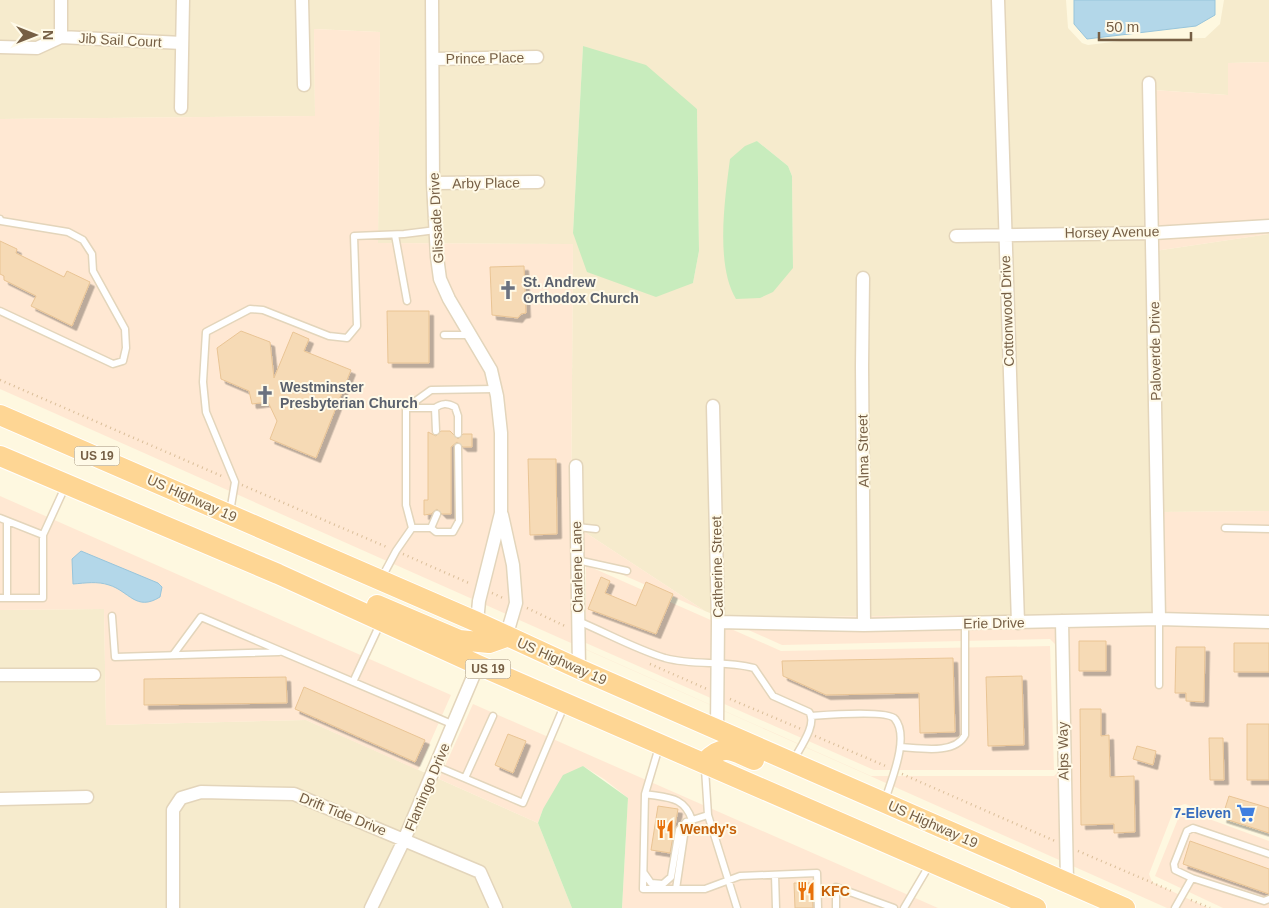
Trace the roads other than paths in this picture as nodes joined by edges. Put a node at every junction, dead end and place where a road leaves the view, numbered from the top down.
1 (61, 0) edge
2 (183, 0) edge
3 (302, 0) edge
4 (432, 0) edge
5 (998, 0) edge
6 (61, 37) junction
7 (182, 43) junction
8 (0, 47) edge
9 (537, 57) dead end
10 (433, 58) junction
11 (1149, 83) dead end
12 (304, 85) dead end
13 (182, 108) dead end
14 (538, 182) dead end
15 (433, 183) junction
16 (0, 219) edge
17 (1269, 226) edge
18 (436, 230) junction
19 (1004, 233) junction
20 (1154, 233) junction
21 (395, 235) junction
22 (956, 236) dead end
23 (864, 278) dead end
24 (407, 301) dead end
25 (0, 311) edge
26 (444, 335) dead end
27 (470, 335) junction
28 (495, 389) junction
29 (713, 406) dead end
30 (406, 408) junction
31 (436, 408) junction
32 (0, 415) edge
33 (436, 432) dead end
34 (458, 434) dead end
35 (458, 447) dead end
36 (0, 456) edge
37 (576, 466) dead end
38 (66, 484) junction
39 (501, 512) junction
40 (230, 514) junction
41 (436, 514) dead end
42 (0, 518) edge
43 (8, 520) junction
44 (577, 527) junction
45 (412, 528) junction
46 (431, 528) junction
47 (1225, 528) dead end
48 (596, 529) dead end
49 (1269, 529) edge
50 (43, 535) junction
51 (577, 560) junction
52 (627, 571) dead end
53 (278, 574) junction
54 (380, 580) junction
55 (4, 598) edge
56 (112, 616) dead end
57 (1159, 619) junction
58 (578, 621) junction
59 (1062, 621) junction
60 (381, 622) junction
61 (477, 622) junction
62 (718, 622) junction
63 (1269, 622) edge
64 (965, 623) junction
65 (1018, 623) junction
66 (864, 625) junction
67 (506, 636) junction
68 (283, 652) junction
69 (173, 655) junction
70 (718, 662) junction
71 (478, 665) junction
72 (578, 669) junction
73 (0, 675) edge
74 (94, 675) dead end
75 (353, 682) junction
76 (1159, 685) dead end
77 (565, 702) junction
78 (493, 716) dead end
79 (812, 716) junction
80 (454, 725) junction
81 (717, 729) junction
82 (660, 743) junction
83 (900, 747) junction
84 (705, 762) junction
85 (793, 762) junction
86 (436, 766) junction
87 (465, 778) junction
88 (646, 794) junction
89 (87, 797) dead end
90 (0, 799) edge
91 (884, 802) junction
92 (708, 815) junction
93 (689, 821) junction
94 (937, 826) junction
95 (404, 840) junction
96 (1269, 854) edge
97 (931, 862) junction
98 (644, 872) junction
99 (775, 875) junction
100 (1192, 878) junction
101 (728, 880) junction
102 (1066, 882) junction
103 (676, 889) junction
104 (1269, 899) edge
105 (174, 908) edge
106 (371, 908) edge
107 (496, 908) edge
108 (737, 908) edge
109 (776, 908) edge
110 (818, 908) edge
111 (836, 908) edge
112 (894, 908) edge
113 (904, 908) edge
114 (1036, 908) edge
115 (1125, 908) edge
116 (1175, 908) edge

1 - 6 street
2 - 7 street
3 - 12 street
4 - 10 street, Glissade Drive
5 - 19 street, Cottonwood Drive
6 - 7 street, Jib Sail Court
6 - 8 street, Jib Sail Court
7 - 13 street
9 - 10 street, Prince Place
10 - 15 street, Glissade Drive
11 - 20 street, Paloverde Drive
14 - 15 street, Arby Place
15 - 18 street, Glissade Drive
16 - 25 lane
17 - 20 street, Horsey Avenue
18 - 21 lane
18 - 27 street, Glissade Drive
19 - 20 street, Horsey Avenue
19 - 22 street, Horsey Avenue
19 - 65 street, Cottonwood Drive
20 - 57 street, Paloverde Drive
21 - 24 lane
21 - 40 lane
23 - 66 street, Alma Street
26 - 27 lane
27 - 28 street, Glissade Drive
28 - 30 lane
28 - 39 street, Glissade Drive
29 - 62 street, Catherine Street
30 - 31 lane
30 - 45 lane
31 - 33 lane
31 - 34 lane
32 - 40 highway, US Highway 19 / US 19
35 - 46 lane
36 - 38 highway, US 19
37 - 44 street, Charlene Lane
38 - 50 lane
38 - 53 highway, US 19
39 - 61 street, Glissade Drive
39 - 67 street, Glissade Drive
40 - 54 highway, US Highway 19 / US 19
41 - 46 lane
42 - 43 lane
43 - 50 lane
43 - 55 lane
44 - 48 lane
44 - 51 street, Charlene Lane
45 - 46 lane
45 - 54 lane
47 - 49 lane
50 - 55 lane
51 - 52 lane
51 - 58 street, Charlene Lane
53 - 60 highway, US 19
53 - 67 highway
54 - 61 highway, US Highway 19 / US 19
56 - 69 lane
57 - 59 street, Erie Drive
57 - 63 street, Erie Drive
57 - 76 lane
58 - 70 lane
58 - 72 street, Charlene Lane
59 - 65 street, Erie Drive
59 - 102 street, Alps Way
60 - 71 highway, US 19
60 - 75 lane
61 - 67 highway, US Highway 19 / US 19
62 - 66 street, Erie Drive
62 - 70 street, Catherine Street
64 - 65 street, Erie Drive
64 - 66 street, Erie Drive
64 - 83 lane
67 - 72 highway, US Highway 19 / US 19
68 - 69 lane
68 - 69 lane
68 - 75 lane
70 - 79 lane
70 - 81 street, Catherine Street
71 - 77 highway, US 19
71 - 80 street, Flamingo Drive
72 - 81 highway, US Highway 19 / US 19
73 - 74 street
75 - 80 lane
77 - 82 highway, US 19
77 - 87 lane
78 - 87 lane
79 - 83 lane
79 - 85 lane
80 - 86 street, Flamingo Drive
81 - 85 highway, US Highway 19 / US 19
82 - 84 highway, US 19
82 - 88 lane
83 - 91 lane
84 - 92 lane
84 - 94 highway
84 - 97 highway, US 19
85 - 91 highway, US Highway 19 / US 19
86 - 87 lane
86 - 95 street, Flamingo Drive
88 - 93 lane
88 - 98 lane
89 - 90 street
91 - 94 highway, US Highway 19 / US 19
92 - 93 lane
92 - 101 lane
93 - 98 lane
93 - 103 lane
94 - 102 highway, US Highway 19 / US 19
95 - 105 street, Drift Tide Drive
95 - 106 street, Flamingo Drive
95 - 107 street, Drift Tide Drive
96 - 100 lane
97 - 113 lane
97 - 114 highway, US 19
98 - 103 lane
99 - 101 lane
99 - 109 lane
99 - 110 lane
100 - 104 lane
100 - 116 lane
101 - 103 lane
101 - 108 lane
102 - 115 highway, US Highway 19 / US 19
111 - 112 lane

